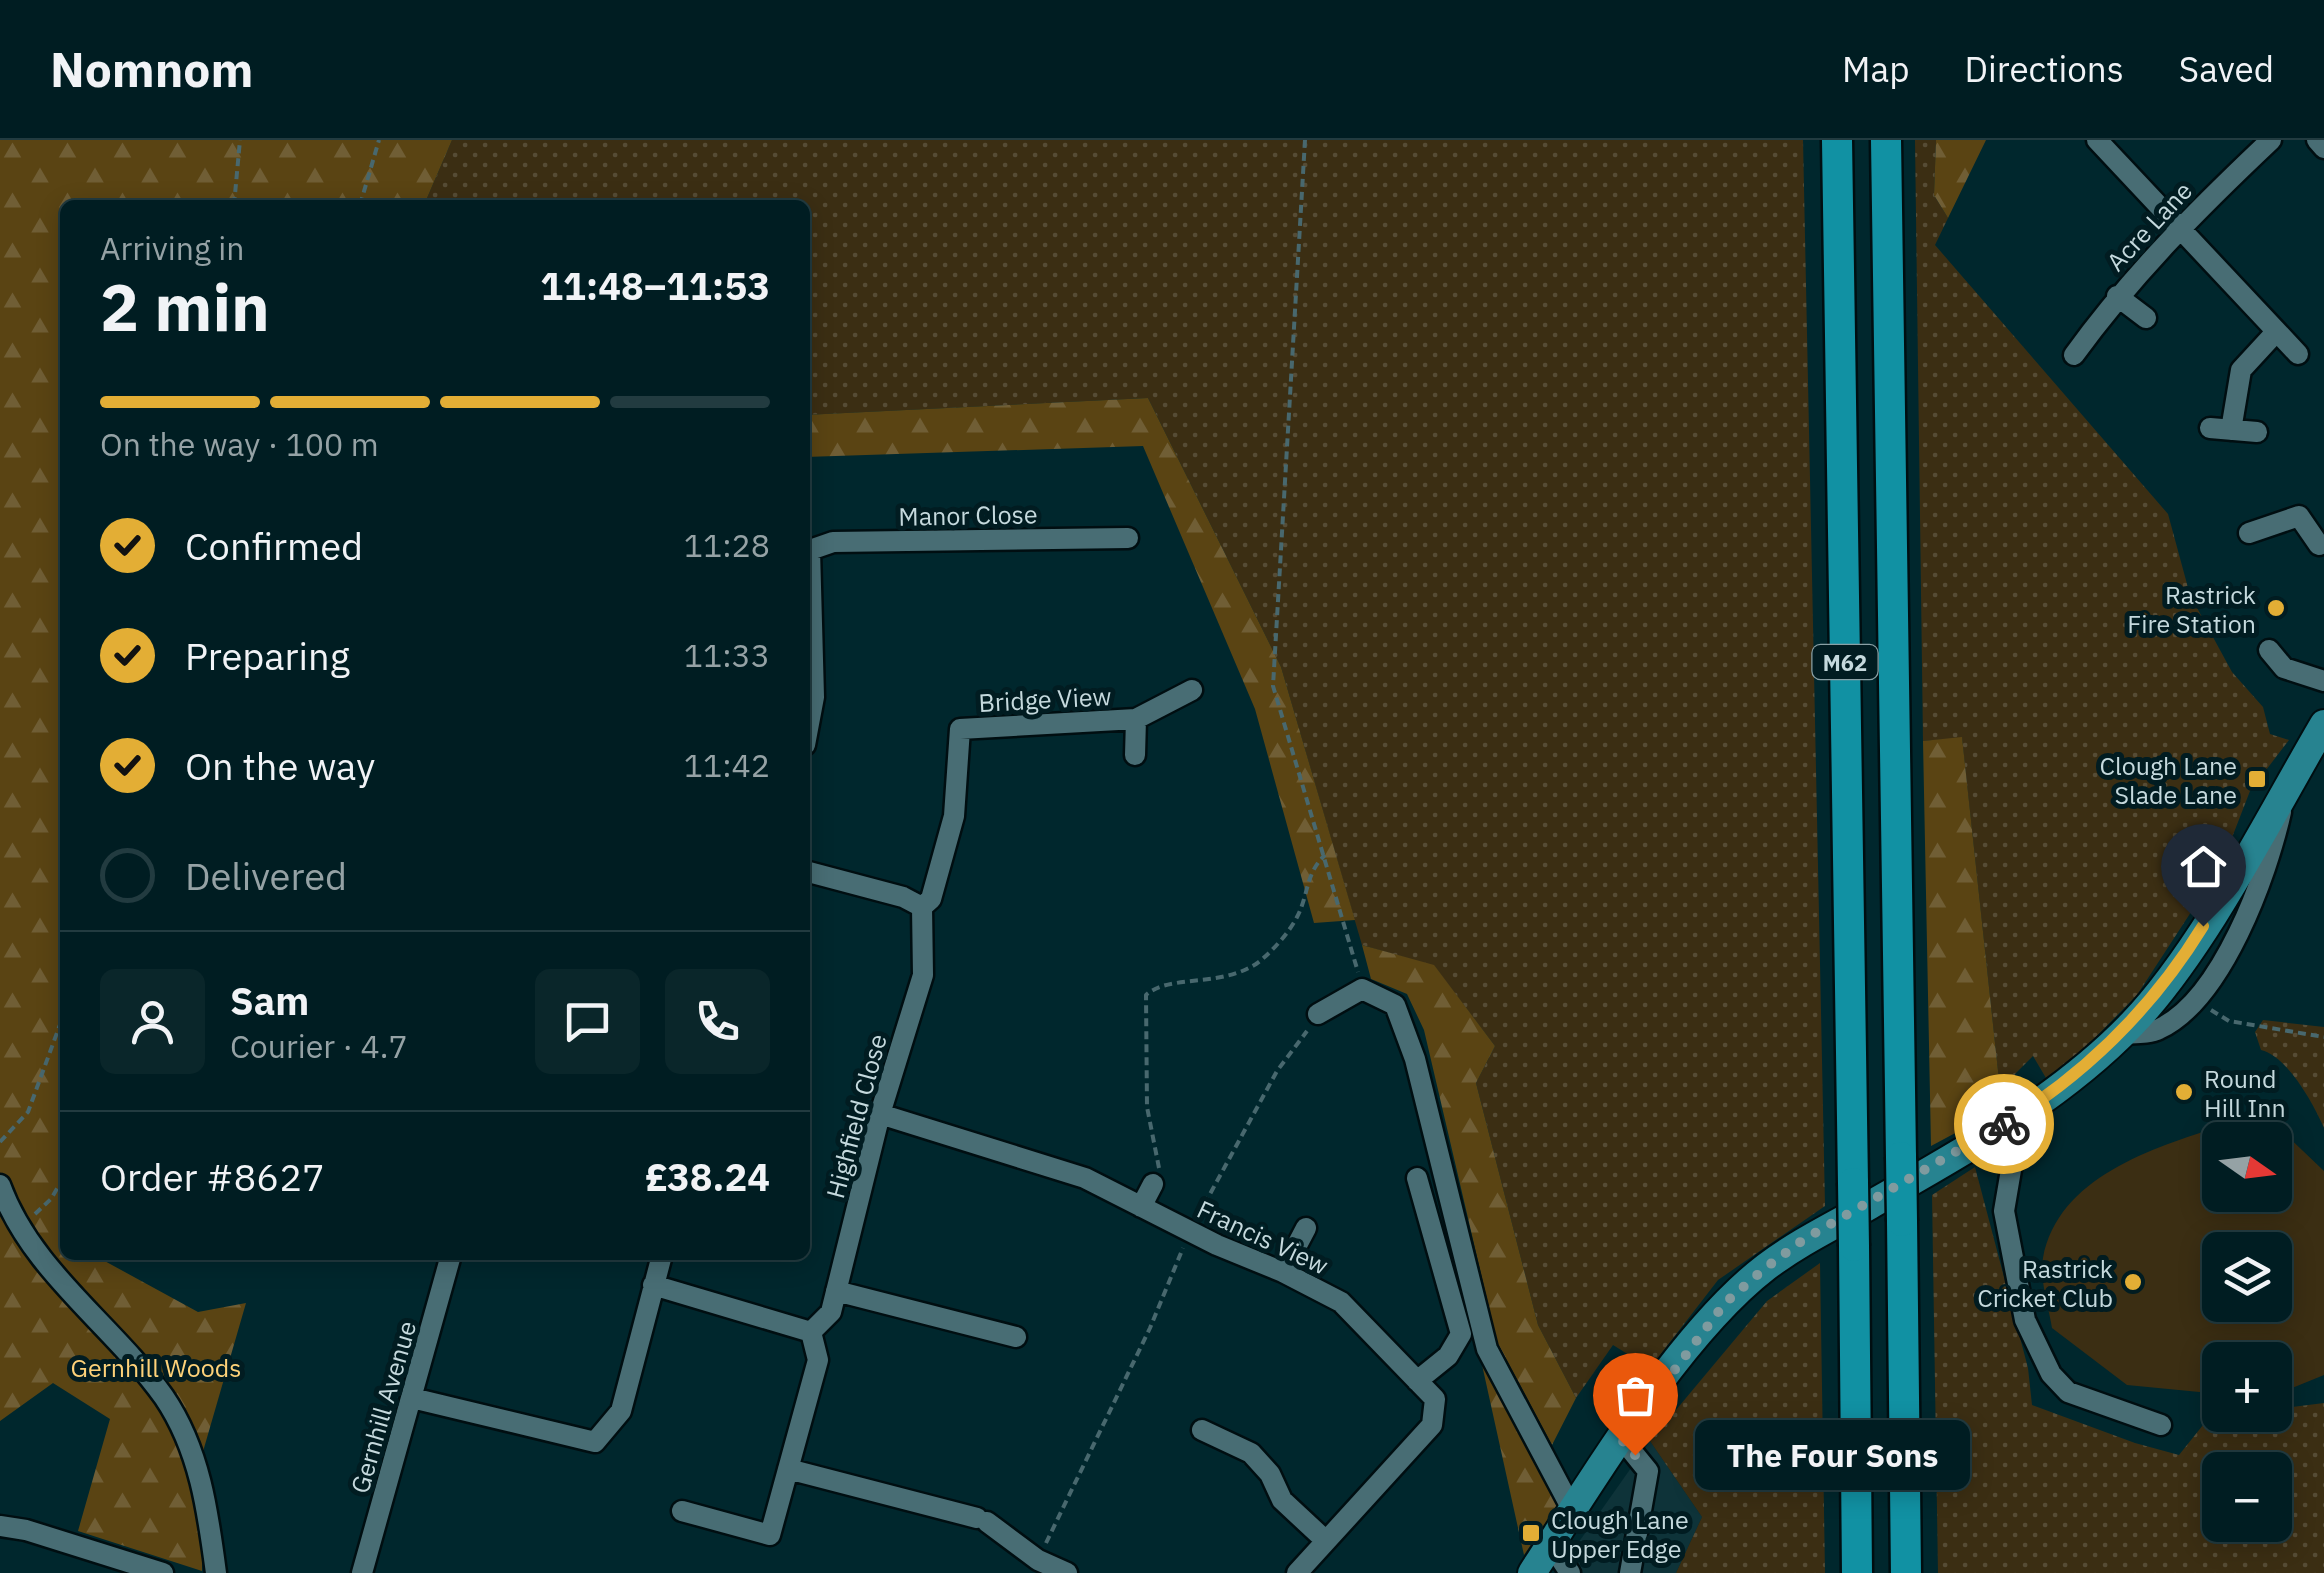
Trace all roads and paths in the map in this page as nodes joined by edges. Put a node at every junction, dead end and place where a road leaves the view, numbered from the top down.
1 (240, 140) edge
2 (380, 140) edge
3 (1305, 140) edge
4 (1836, 140) edge
5 (1886, 140) edge
6 (2096, 140) edge
7 (2271, 140) edge
8 (2317, 140) edge
9 (2324, 148) edge
10 (234, 200) edge
11 (362, 200) edge
12 (2179, 226) junction
13 (2117, 296) junction
14 (2146, 318) dead end
15 (2276, 332) junction
16 (2298, 354) dead end
17 (2074, 355) dead end
18 (2256, 432) dead end
19 (2250, 532) dead end
20 (1128, 538) dead end
21 (2319, 545) dead end
22 (810, 547) edge
23 (810, 612) edge
24 (2270, 650) dead end
25 (2324, 681) edge
26 (1192, 690) dead end
27 (1136, 718) junction
28 (810, 719) edge
29 (2324, 724) edge
30 (1135, 754) dead end
31 (2285, 790) junction
32 (1325, 854) junction
33 (810, 871) edge
34 (922, 908) junction
35 (1362, 989) junction
36 (2194, 1000) junction
37 (1318, 1014) joint
38 (60, 1025) edge
39 (2121, 1034) junction
40 (2324, 1037) edge
41 (880, 1114) junction
42 (1996, 1128) junction
43 (0, 1142) edge
44 (1417, 1178) dead end
45 (1157, 1183) joint
46 (60, 1184) edge
47 (0, 1185) edge
48 (1141, 1207) junction
49 (1306, 1228) dead end
50 (18, 1230) junction
51 (1190, 1230) junction
52 (450, 1260) edge
53 (660, 1260) edge
54 (1283, 1272) junction
55 (653, 1285) junction
56 (836, 1292) junction
57 (811, 1332) junction
58 (1016, 1337) dead end
59 (1417, 1381) junction
60 (412, 1398) junction
61 (2161, 1425) dead end
62 (1202, 1430) dead end
63 (1622, 1440) junction
64 (788, 1468) junction
65 (682, 1510) dead end
66 (1572, 1511) junction
67 (0, 1526) edge
68 (1326, 1541) junction
69 (1551, 1544) junction
70 (1035, 1567) edge
71 (163, 1573) edge
72 (216, 1573) edge
73 (362, 1573) edge
74 (1067, 1573) edge
75 (1297, 1573) edge
76 (1532, 1573) edge
77 (1570, 1573) edge
78 (1630, 1573) edge
79 (1858, 1573) edge
80 (1906, 1573) edge

1 - 10 path
2 - 11 path
3 - 32 path
4 - 79 highway, M62, bridge
5 - 80 highway, M62, bridge
6 - 12 street
7 - 12 street, Acre Lane
8 - 9 street
12 - 13 street, Acre Lane
12 - 15 street
13 - 14 street
13 - 17 street, Acre Lane
15 - 16 street
15 - 18 street
19 - 21 street
20 - 22 street, Manor Close
23 - 28 street, Manor Close
24 - 25 street
26 - 27 street, Bridge View
27 - 30 street
27 - 34 street, Bridge View
29 - 31 main road
31 - 36 street
31 - 39 main road
32 - 35 path
32 - 45 path
33 - 34 street
34 - 41 street, Highfield Close
35 - 37 street
35 - 66 street
36 - 39 street
36 - 40 path
37 - 51 path
38 - 43 path
39 - 42 main road
41 - 48 street, Francis View
41 - 56 street, Highfield Close
42 - 61 street
42 - 63 main road
44 - 59 street
45 - 48 street
46 - 50 path
47 - 50 street
48 - 51 street, Francis View
49 - 54 street
50 - 72 street
51 - 54 street, Francis View
51 - 70 path
52 - 60 street, Gernhill Avenue
53 - 55 street
54 - 59 street, Francis View
55 - 57 street
55 - 60 street
56 - 57 street, Highfield Close
56 - 58 street
57 - 64 street
59 - 68 street, Francis View
60 - 73 street, Gernhill Avenue
62 - 68 street
63 - 66 main road
63 - 78 street
64 - 65 street
64 - 70 street
66 - 69 main road
67 - 71 street
68 - 75 street, Francis View
69 - 76 main road
69 - 77 street
70 - 74 street

